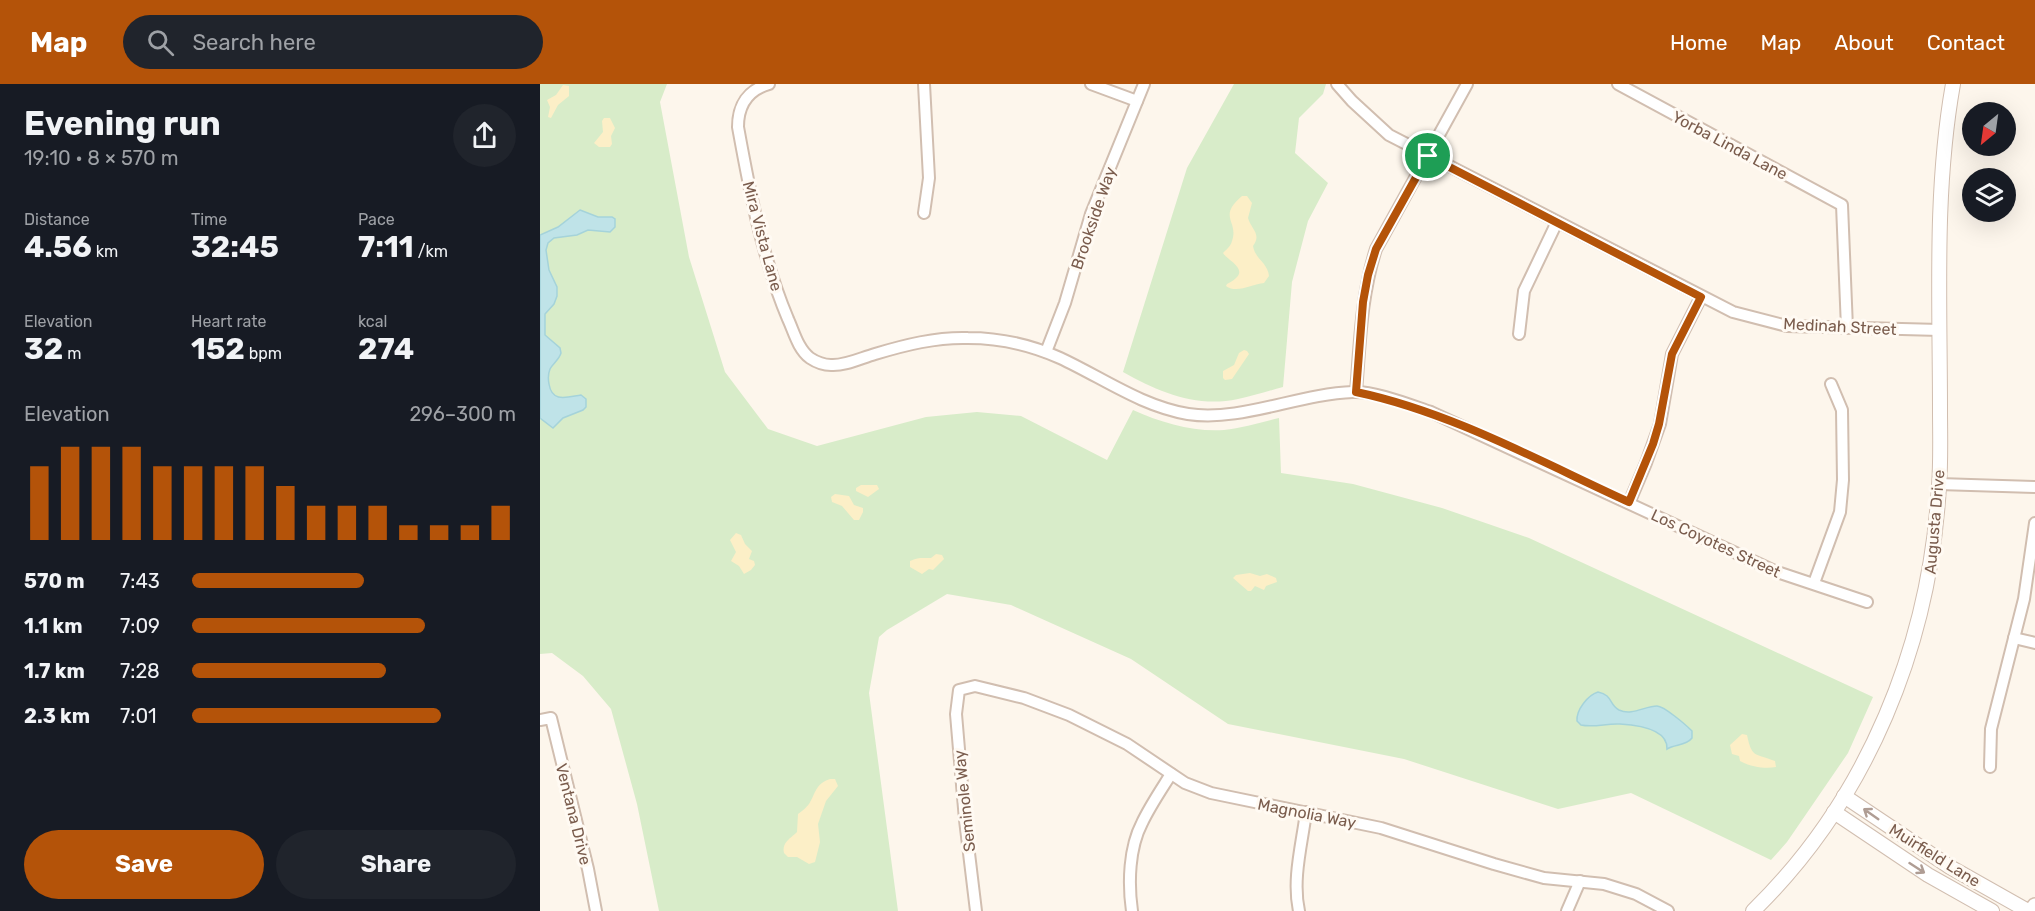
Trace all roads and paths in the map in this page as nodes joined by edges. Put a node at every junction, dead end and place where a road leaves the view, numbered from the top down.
1 (769, 84) edge
2 (924, 84) edge
3 (1091, 84) edge
4 (1144, 84) edge
5 (1337, 84) edge
6 (1467, 84) edge
7 (1618, 84) edge
8 (1953, 84) edge
9 (1137, 101) junction
10 (1428, 156) junction
11 (924, 213) dead end
12 (1557, 222) junction
13 (1701, 297) junction
14 (1846, 328) junction
15 (1940, 330) junction
16 (1519, 334) dead end
17 (1046, 352) junction
18 (815, 361) joint
19 (1831, 384) dead end
20 (1356, 392) junction
21 (1940, 484) junction
22 (2035, 487) edge
23 (1629, 502) junction
24 (2035, 523) edge
25 (1814, 583) junction
26 (1867, 602) dead end
27 (2014, 638) junction
28 (2035, 643) edge
29 (959, 690) joint
30 (545, 719) edge
31 (1990, 767) dead end
32 (1171, 774) junction
33 (1844, 796) junction
34 (1834, 812) junction
35 (1306, 813) junction
36 (1580, 881) junction
37 (2035, 906) edge
38 (596, 911) edge
39 (976, 911) edge
40 (1132, 911) edge
41 (1299, 911) edge
42 (1567, 911) edge
43 (1668, 911) edge
44 (1753, 911) edge
45 (1992, 911) edge
46 (2028, 911) edge
47 (2032, 911) edge

1 - 18 street, Mira Vista Lane
2 - 11 street
3 - 9 street
4 - 9 street, Brookside Way
5 - 10 street, Medinah Street
6 - 10 street
7 - 14 street, Yorba Linda Lane
8 - 15 street, Augusta Drive
9 - 17 street, Brookside Way
10 - 12 street, Medinah Street
10 - 20 street
12 - 13 street, Medinah Street
12 - 16 street
13 - 14 street, Medinah Street
13 - 23 street
14 - 15 street, Medinah Street
15 - 21 street, Augusta Drive
17 - 18 street, Los Coyotes Street
17 - 20 street, Los Coyotes Street
19 - 25 street
20 - 23 street, Los Coyotes Street
21 - 22 street
21 - 33 street, Augusta Drive
23 - 25 street, Los Coyotes Street
24 - 27 street
25 - 26 street, Los Coyotes Street
27 - 28 street
27 - 31 street
29 - 32 street, Magnolia Way
29 - 39 street, Seminole Way
30 - 38 street, Ventana Drive
32 - 35 street, Magnolia Way
32 - 40 street
33 - 34 street, Augusta Drive
46 -> 33 street, Muirfield Lane
34 - 44 street, Augusta Drive
34 -> 45 street, Muirfield Lane
35 - 36 street, Magnolia Way
35 - 41 street
36 - 42 street
36 - 43 street, Magnolia Way
37 - 47 main road

